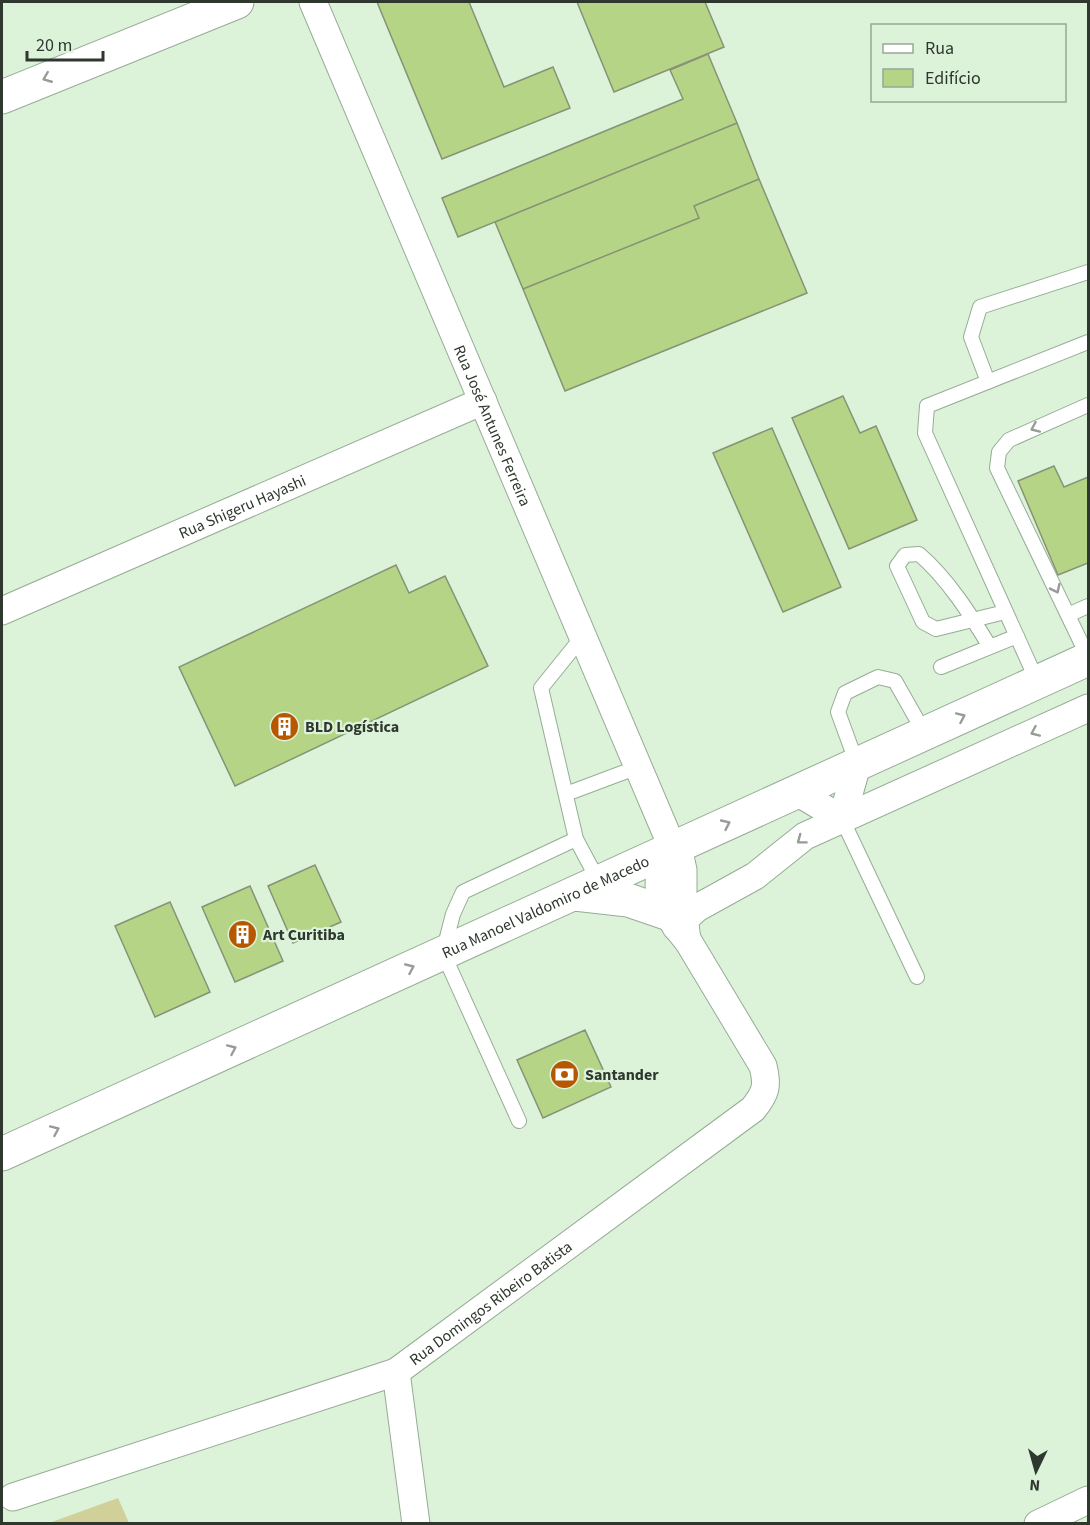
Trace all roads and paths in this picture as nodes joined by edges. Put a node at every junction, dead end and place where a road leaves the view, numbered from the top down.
1 (237, 2) edge
2 (313, 2) edge
3 (2, 97) edge
4 (1089, 272) edge
5 (1089, 342) edge
6 (988, 382) junction
7 (483, 401) junction
8 (1089, 405) edge
9 (1089, 606) edge
10 (2, 611) edge
11 (1005, 612) junction
12 (1068, 615) junction
13 (974, 619) junction
14 (582, 636) junction
15 (1017, 636) junction
16 (990, 647) junction
17 (1089, 658) edge
18 (941, 667) dead end
19 (1038, 683) junction
20 (1089, 708) edge
21 (925, 734) junction
22 (857, 765) junction
23 (638, 767) junction
24 (797, 792) junction
25 (566, 794) junction
26 (842, 819) junction
27 (576, 839) junction
28 (678, 859) junction
29 (586, 888) junction
30 (723, 893) junction
31 (678, 925) junction
32 (443, 953) junction
33 (917, 977) dead end
34 (519, 1121) dead end
35 (2, 1154) edge
36 (396, 1372) junction
37 (13, 1497) dead end
38 (1089, 1500) edge
39 (416, 1524) edge
40 (1038, 1524) edge

1 -> 3 main road
2 - 7 street, Rua José Antunes Ferreira
4 - 6 lane
5 - 6 lane
6 - 11 lane
7 - 10 street, Rua Shigeru Hayashi
7 - 14 street, Rua José Antunes Ferreira
8 -> 12 lane
9 - 12 lane
11 - 13 lane
11 - 15 lane
12 - 17 lane
13 - 13 lane
13 - 16 lane
14 - 23 street, Rua José Antunes Ferreira
14 - 25 lane
15 - 16 lane
15 - 19 lane
16 - 18 lane
17 - 19 main road, Rua Manoel Valdomiro de Macedo
21 -> 19 main road, Rua Manoel Valdomiro de Macedo
20 -> 26 street
21 - 22 main road, Rua Manoel Valdomiro de Macedo
21 - 22 lane
22 - 24 main road, Rua Manoel Valdomiro de Macedo
22 - 26 street
23 - 25 lane
23 - 28 street, Rua José Antunes Ferreira
24 - 26 street
28 -> 24 main road, Rua Manoel Valdomiro de Macedo
25 - 27 lane
26 -> 30 street
26 - 33 lane
27 - 29 lane
27 - 32 lane
28 - 29 main road, Rua Manoel Valdomiro de Macedo
28 - 30 street
28 - 31 street, Rua Domingos Ribeiro Batista
29 - 31 main road
29 - 32 main road, Rua Manoel Valdomiro de Macedo
30 - 31 street
31 - 36 street, Rua Domingos Ribeiro Batista
32 - 34 lane
35 -> 32 main road, Rua Manoel Valdomiro de Macedo
36 - 37 street, Rua Domingos Ribeiro Batista
36 - 39 street
38 - 40 street

